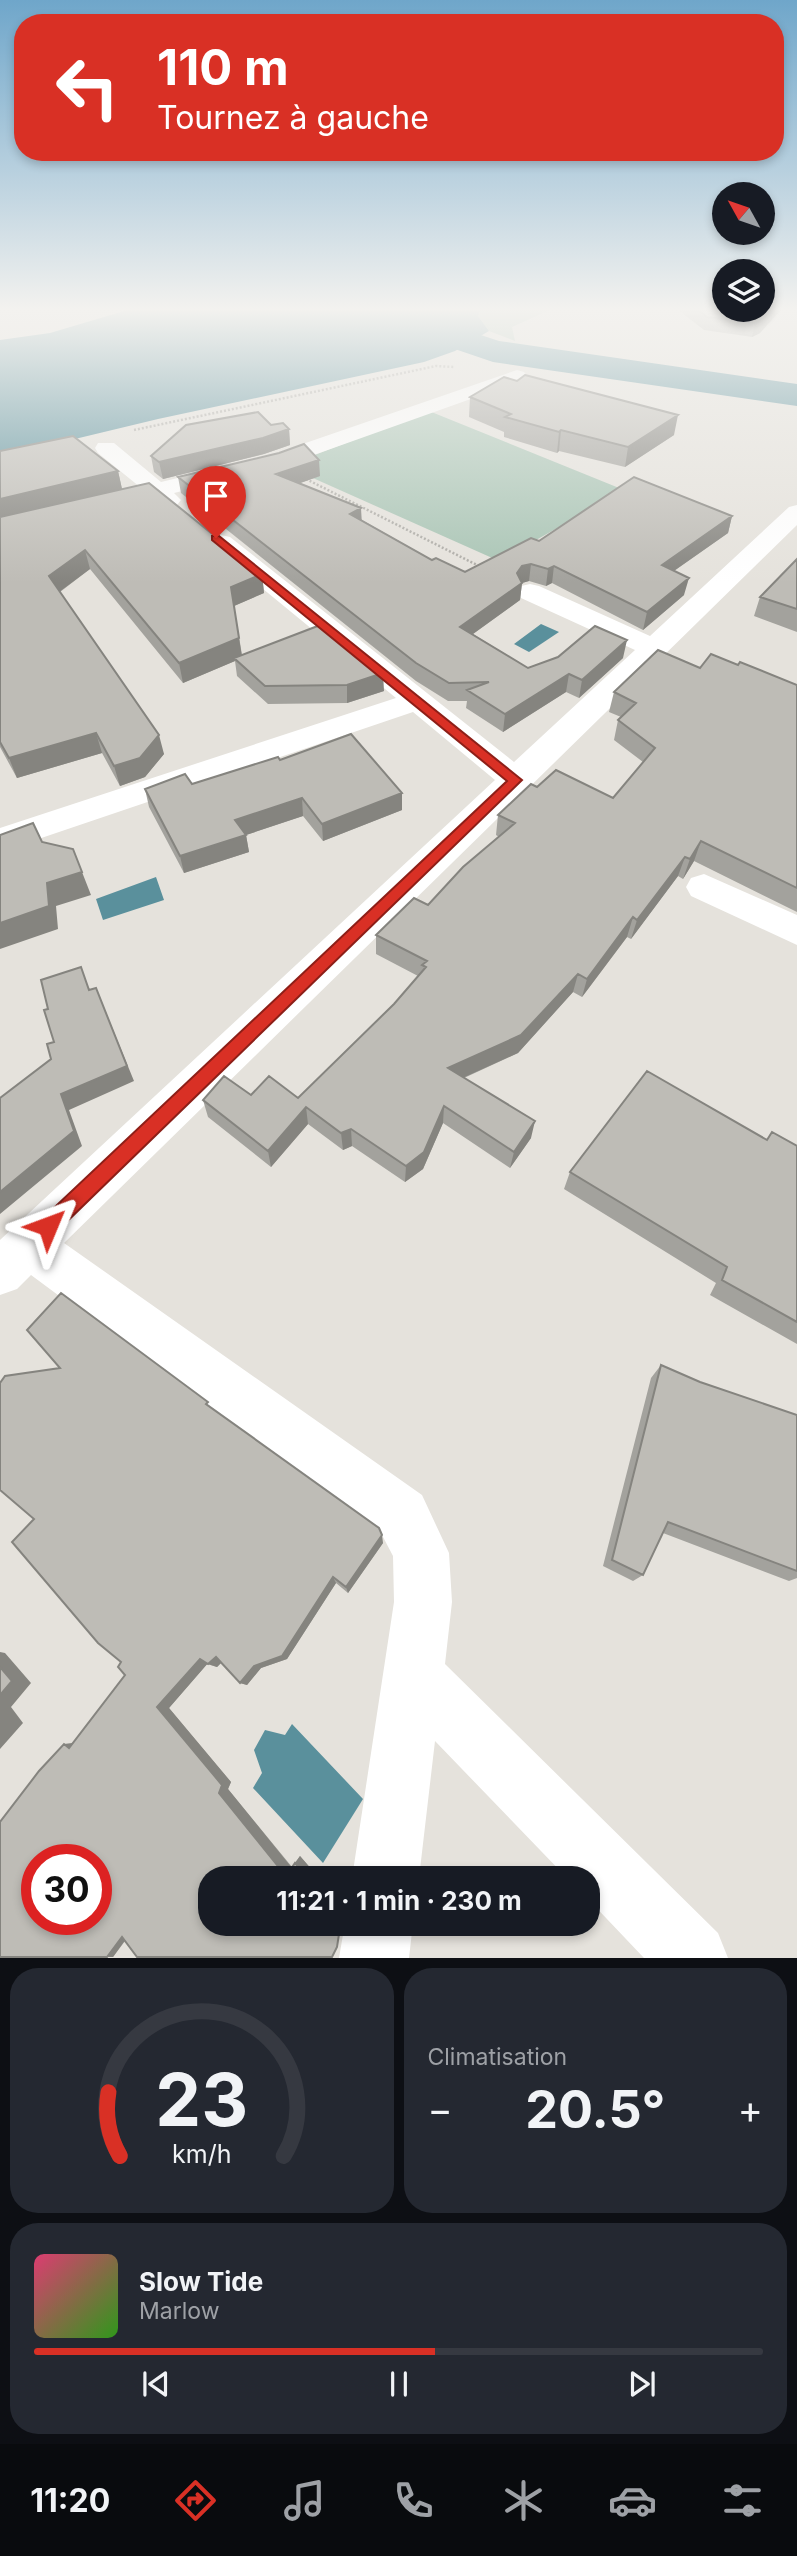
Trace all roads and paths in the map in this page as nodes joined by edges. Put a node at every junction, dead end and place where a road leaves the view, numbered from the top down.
1 (272, 400) edge
2 (448, 400) edge
3 (106, 448) joint
4 (272, 463) junction
5 (156, 489) junction
6 (797, 512) edge
7 (0, 528) edge
8 (530, 592) joint
9 (653, 648) junction
10 (416, 701) junction
11 (516, 780) junction
12 (0, 840) edge
13 (704, 887) dead end
14 (797, 931) edge
15 (14, 1258) edge
16 (413, 1675) junction
17 (387, 1866) edge
18 (377, 1936) edge
19 (374, 1958) edge
20 (693, 1958) edge

1 - 3 path
2 - 4 street
3 - 5 street
4 - 5 street
4 - 8 path
5 - 7 street
5 - 10 street
6 - 9 street
8 - 9 street
9 - 11 street
10 - 11 street
10 - 12 street
11 - 15 street
13 - 14 street
15 - 16 street
16 - 17 street
16 - 20 street
18 - 19 street

